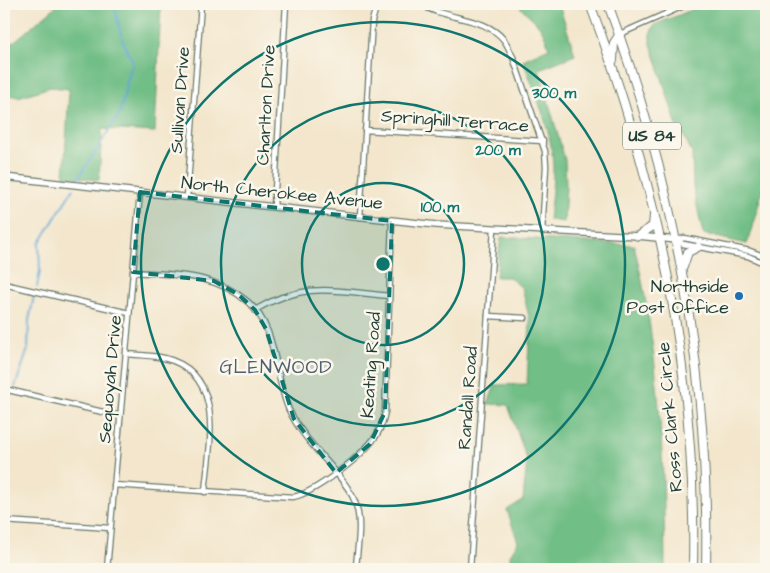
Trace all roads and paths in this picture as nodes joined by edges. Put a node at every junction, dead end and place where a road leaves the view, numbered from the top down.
1 (200, 4) edge
2 (286, 4) edge
3 (377, 4) edge
4 (422, 4) edge
5 (590, 4) edge
6 (608, 4) edge
7 (688, 4) edge
8 (620, 34) junction
9 (613, 67) junction
10 (365, 130) junction
11 (543, 141) junction
12 (655, 147) junction
13 (639, 151) junction
14 (4, 176) edge
15 (140, 192) junction
16 (187, 198) junction
17 (274, 207) junction
18 (655, 210) junction
19 (360, 217) junction
20 (392, 221) junction
21 (494, 229) junction
22 (542, 232) junction
23 (638, 236) junction
24 (661, 238) junction
25 (677, 240) junction
26 (698, 247) junction
27 (766, 257) edge
28 (766, 264) edge
29 (133, 272) junction
30 (682, 274) junction
31 (4, 284) edge
32 (389, 296) junction
33 (255, 310) junction
34 (130, 313) junction
35 (488, 316) junction
36 (525, 318) dead end
37 (126, 354) junction
38 (4, 389) edge
39 (700, 410) junction
40 (687, 411) junction
41 (120, 416) junction
42 (336, 473) junction
43 (114, 485) junction
44 (206, 492) junction
45 (706, 497) junction
46 (692, 498) junction
47 (4, 521) edge
48 (110, 528) junction
49 (693, 551) junction
50 (706, 559) junction
51 (107, 569) edge
52 (356, 569) edge
53 (470, 569) edge
54 (692, 569) edge
55 (706, 569) edge

1 - 16 street, Sullivan Drive
2 - 17 street, Charlton Drive
3 - 10 street
4 - 11 street
5 - 9 highway, Ross Clark Circle / US 84
6 - 8 highway, Ross Clark Circle / US 84
7 - 8 street
8 - 9 highway
8 - 12 highway, Ross Clark Circle / US 84
9 - 13 highway, Ross Clark Circle / US 84
10 - 11 street, Springhill Terrace
10 - 19 street
11 - 22 street
12 - 13 highway
12 - 25 highway, Ross Clark Circle / US 84
13 - 18 highway, Ross Clark Circle / US 84
14 - 15 street, North Cherokee Avenue
15 - 16 street, North Cherokee Avenue
15 - 29 street, Sequoyah Drive
16 - 17 street, North Cherokee Avenue
17 - 19 street, North Cherokee Avenue
18 - 23 highway
18 - 24 highway, Ross Clark Circle / US 84
19 - 20 street, North Cherokee Avenue
20 - 21 street, North Cherokee Avenue
20 - 32 street, Keating Road
21 - 22 street, North Cherokee Avenue
21 - 35 street, Randall Road
22 - 23 street, North Cherokee Avenue
23 - 24 street, North Cherokee Avenue
24 - 25 street, North Cherokee Avenue
24 - 40 highway, Ross Clark Circle / US 84
25 - 26 street, North Cherokee Avenue
25 - 27 street, North Cherokee Avenue
25 - 30 highway, Ross Clark Circle / US 84
26 - 28 street, North Cherokee Avenue
26 - 30 highway
29 - 33 street
29 - 34 street, Sequoyah Drive
30 - 39 highway, Ross Clark Circle / US 84
31 - 34 street
32 - 33 street
32 - 42 street, Keating Road
33 - 42 street
34 - 37 street, Sequoyah Drive
35 - 36 street
35 - 53 street, Randall Road
37 - 41 street, Sequoyah Drive
37 - 44 street
38 - 41 street
39 - 40 highway
39 - 45 highway, Ross Clark Circle / US 84
40 - 46 highway, Ross Clark Circle / US 84
41 - 43 street, Sequoyah Drive
42 - 44 street, Keating Road
42 - 52 street
43 - 44 street, Keating Road
43 - 48 street, Sequoyah Drive
45 - 46 highway
45 - 50 highway, Ross Clark Circle / US 84
46 - 49 highway, Ross Clark Circle / US 84
47 - 48 street
48 - 51 street, Sequoyah Drive
49 - 50 highway
49 - 54 highway, Ross Clark Circle / US 84
50 - 55 highway, Ross Clark Circle / US 84

